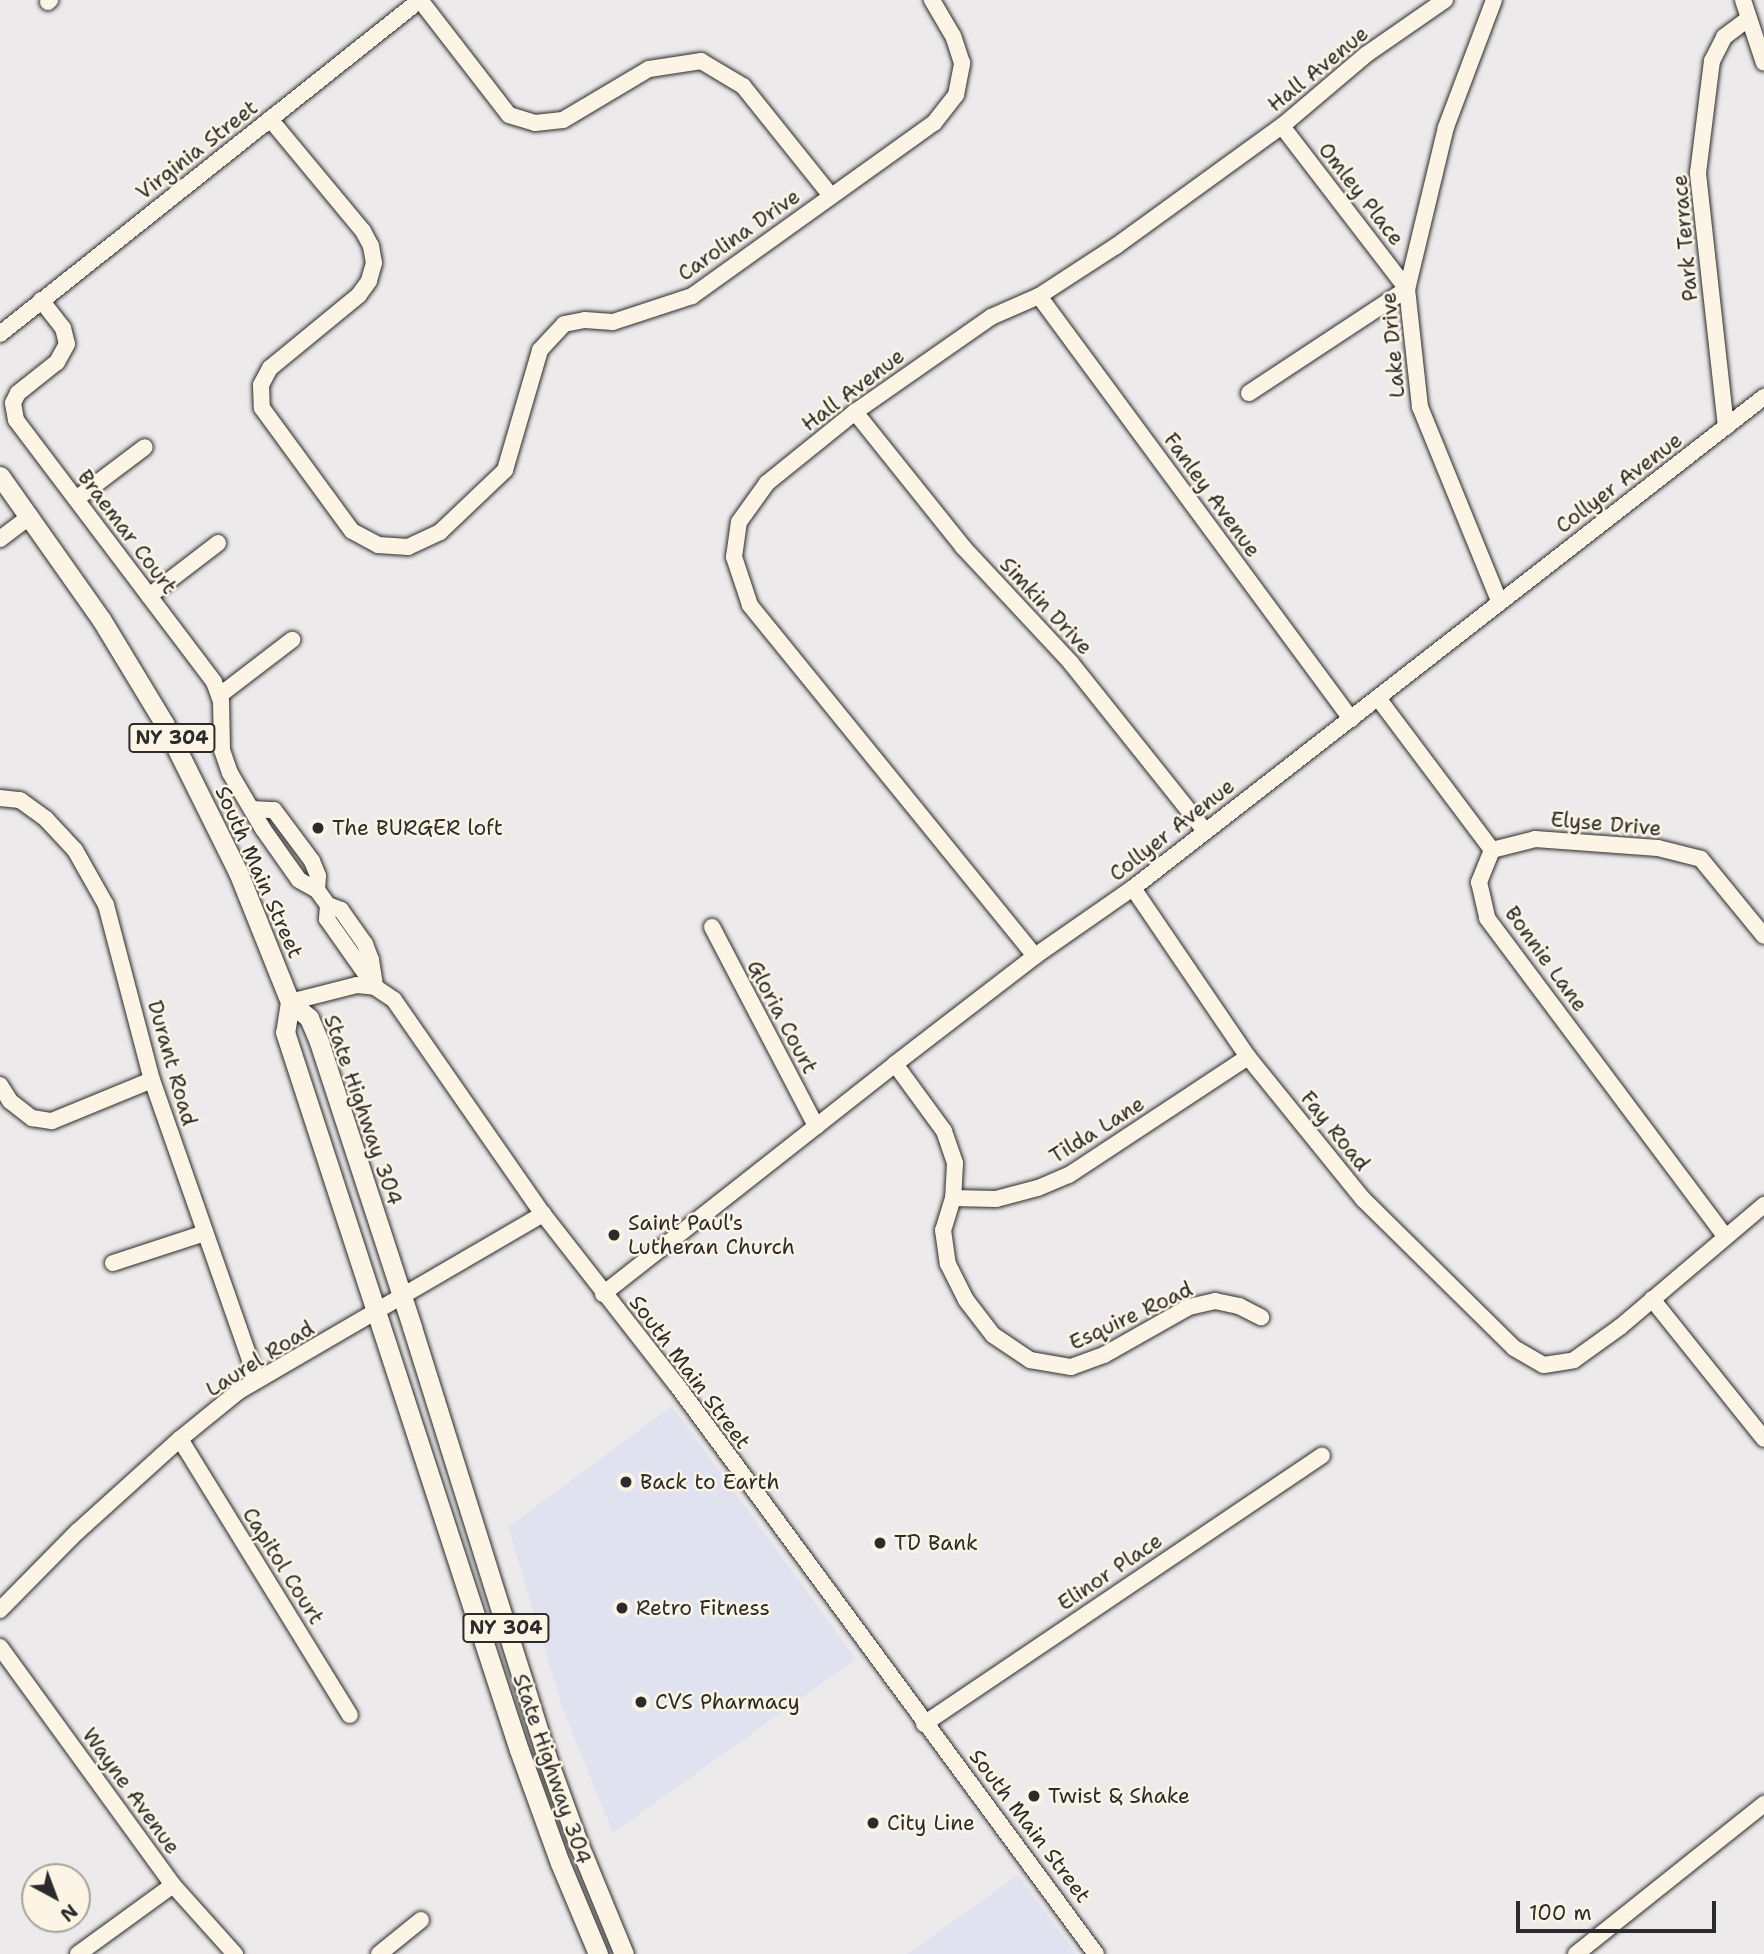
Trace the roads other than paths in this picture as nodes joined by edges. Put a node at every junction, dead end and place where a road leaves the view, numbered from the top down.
1 (420, 0) edge
2 (932, 0) edge
3 (1446, 0) edge
4 (1494, 0) edge
5 (1744, 0) edge
6 (1749, 18) junction
7 (1764, 63) edge
8 (270, 119) junction
9 (1282, 126) junction
10 (831, 196) junction
11 (1407, 289) junction
12 (1039, 296) junction
13 (41, 300) junction
14 (0, 334) edge
15 (1249, 393) dead end
16 (1764, 397) edge
17 (855, 412) junction
18 (1726, 427) junction
19 (145, 447) dead end
20 (0, 476) edge
21 (76, 499) junction
22 (30, 516) junction
23 (0, 539) edge
24 (218, 543) dead end
25 (149, 596) junction
26 (1499, 601) junction
27 (292, 640) dead end
28 (220, 695) junction
29 (1378, 698) junction
30 (1351, 719) junction
31 (0, 798) edge
32 (252, 808) joint
33 (1205, 831) junction
34 (1492, 850) junction
35 (1133, 888) junction
36 (712, 927) dead end
37 (1764, 936) edge
38 (1035, 956) junction
39 (376, 987) junction
40 (290, 1002) junction
41 (1248, 1057) junction
42 (895, 1064) junction
43 (152, 1080) junction
44 (0, 1085) edge
45 (816, 1126) junction
46 (953, 1198) junction
47 (1764, 1205) edge
48 (543, 1214) junction
49 (205, 1233) junction
50 (1725, 1236) junction
51 (113, 1263) dead end
52 (603, 1294) junction
53 (403, 1297) junction
54 (1652, 1299) junction
55 (376, 1313) junction
56 (1261, 1317) dead end
57 (257, 1380) junction
58 (180, 1439) junction
59 (1764, 1440) edge
60 (1322, 1457) dead end
61 (0, 1610) edge
62 (0, 1647) edge
63 (350, 1715) dead end
64 (924, 1724) junction
65 (1764, 1804) edge
66 (173, 1885) junction
67 (421, 1920) dead end
68 (78, 1954) edge
69 (235, 1954) edge
70 (379, 1954) edge
71 (598, 1954) edge
72 (624, 1954) edge
73 (1096, 1954) edge
74 (1576, 1954) edge

1 - 8 street, Virginia Street
1 - 10 street
2 - 10 street, Carolina Drive
3 - 9 street, Hall Avenue
4 - 11 street, Lake Drive
5 - 6 street
6 - 7 street
6 - 18 street, Park Terrace
8 - 10 street, Carolina Drive
8 - 13 street, Virginia Street
9 - 11 street, Omley Place
9 - 12 street, Hall Avenue
11 - 15 street
11 - 26 street, Lake Drive
12 - 17 street, Hall Avenue
12 - 30 street, Fanley Avenue
13 - 14 street, Virginia Street
13 - 21 street, Braemar Court
16 - 18 street, Collyer Avenue
17 - 33 street, Simkin Drive
17 - 38 street, Hall Avenue
18 - 26 street, Collyer Avenue
19 - 21 street
20 - 22 main road, South Main Street / NY 304
21 - 25 street, Braemar Court
22 - 23 street
22 - 40 main road, South Main Street / NY 304
24 - 25 street
25 - 28 street, Braemar Court
26 - 29 street, Collyer Avenue
27 - 28 street
28 - 32 street, Braemar Court
29 - 30 street, Collyer Avenue
29 - 34 street
30 - 33 street, Collyer Avenue
31 - 43 street, Durant Road
32 - 39 street, South Main Street
33 - 35 street, Collyer Avenue
34 - 37 street, Elyse Drive
34 - 50 street, Bonnie Lane
35 - 38 street, Collyer Avenue
35 - 41 street, Fay Road
36 - 45 street, Gloria Court
38 - 42 street, Collyer Avenue
39 - 40 street
39 - 48 street, South Main Street
40 - 53 main road, State Highway 304 / NY 304
40 - 55 main road, State Highway 304 / NY 304
41 - 46 street, Tilda Lane
41 - 54 street, Fay Road
42 - 45 street, Collyer Avenue
42 - 46 street, Esquire Road
43 - 44 street
43 - 49 street, Durant Road
45 - 52 street, Collyer Avenue
46 - 56 street, Esquire Road
47 - 50 street
48 - 52 street, South Main Street
48 - 53 street, Laurel Road
49 - 51 street
49 - 57 street, Durant Road
50 - 54 street
52 - 64 street, South Main Street
53 - 55 street, Laurel Road
53 - 72 main road, State Highway 304 / NY 304
54 - 59 street
55 - 57 street, Laurel Road
55 - 71 main road, State Highway 304 / NY 304
57 - 58 street, Laurel Road
58 - 61 street, Laurel Road
58 - 63 street, Capitol Court
60 - 64 street, Elinor Place
62 - 66 street, Wayne Avenue
64 - 73 street, South Main Street
65 - 74 street
66 - 68 street
66 - 69 street, Wayne Avenue
67 - 70 street

